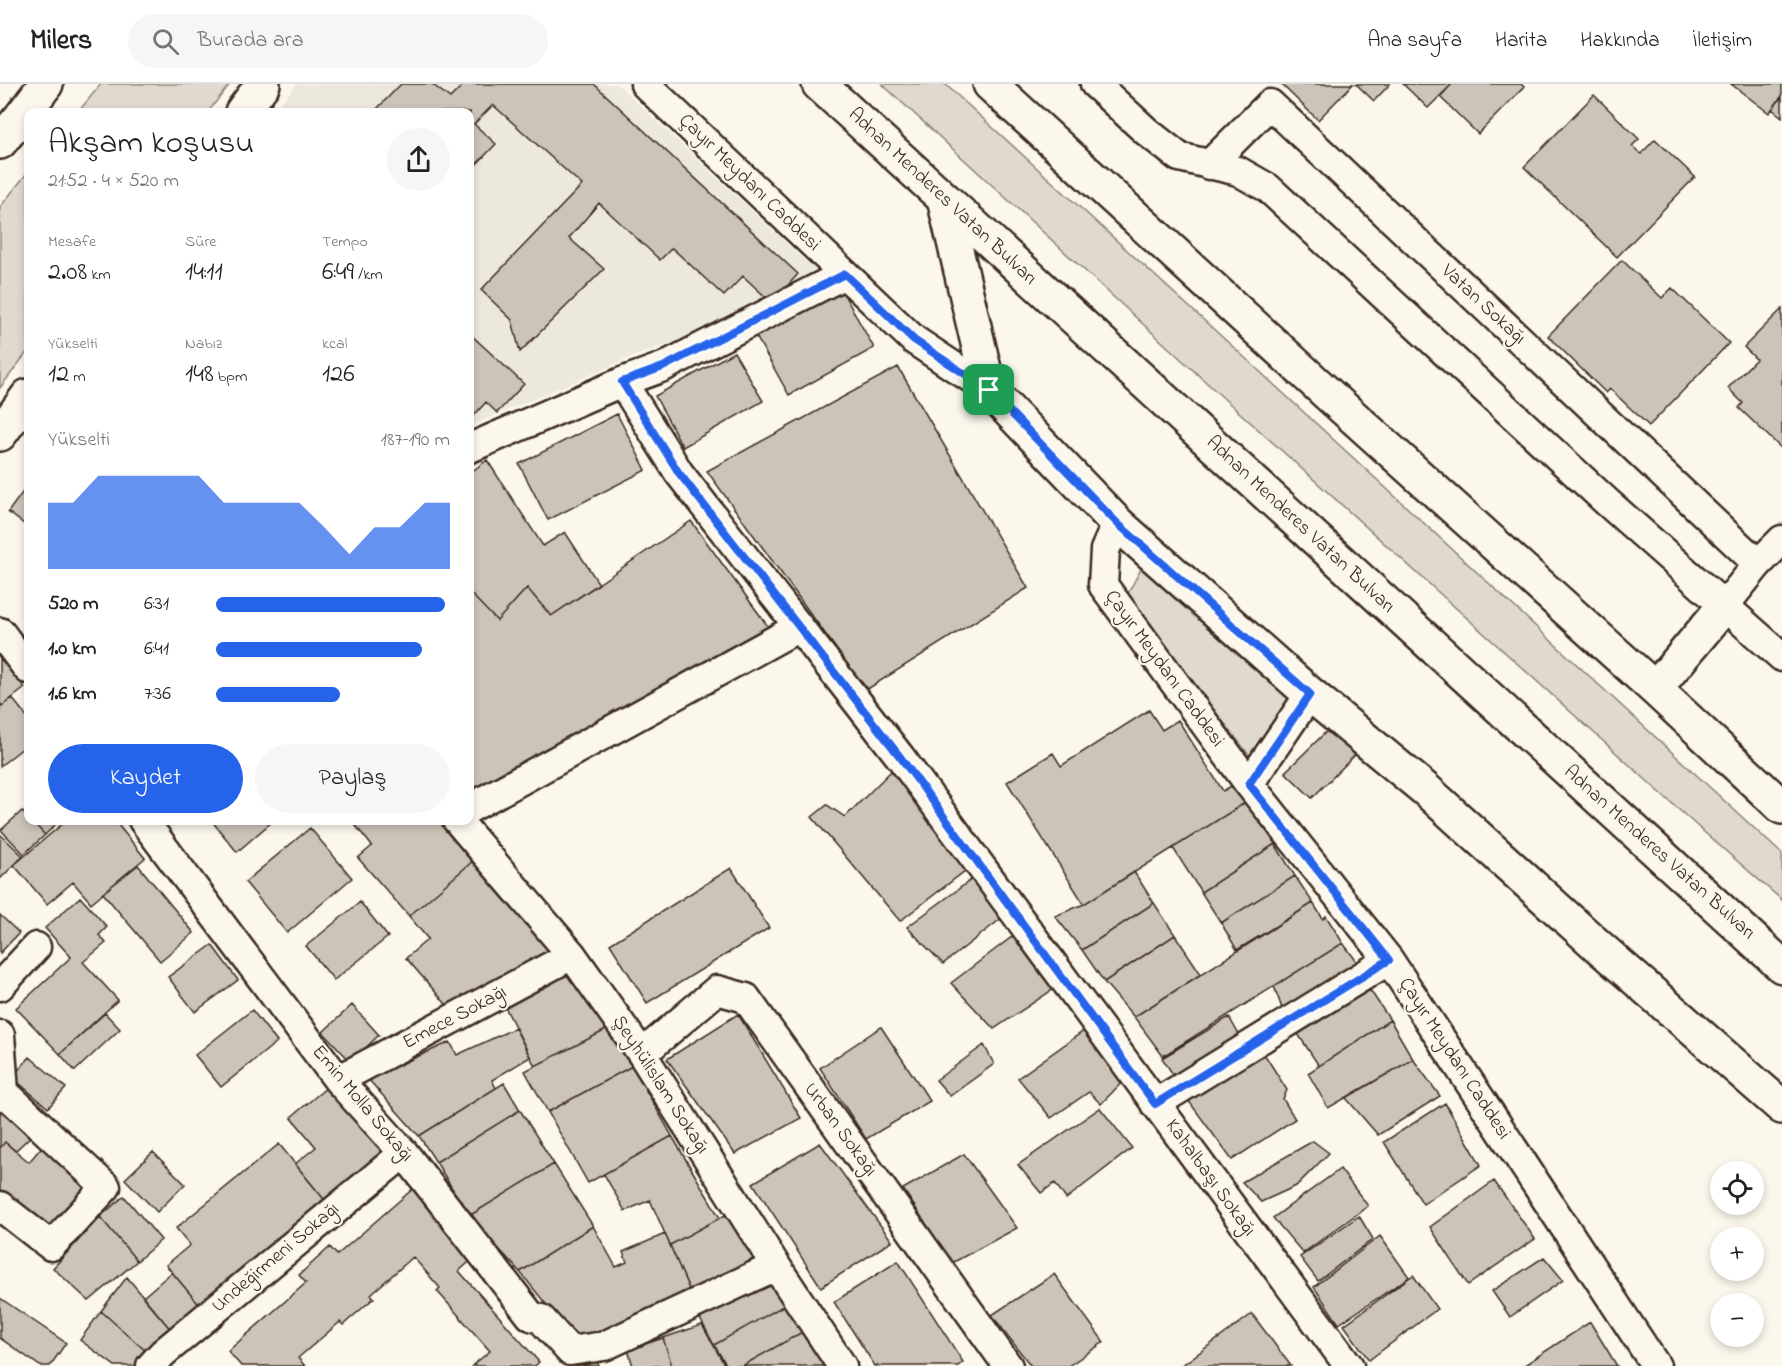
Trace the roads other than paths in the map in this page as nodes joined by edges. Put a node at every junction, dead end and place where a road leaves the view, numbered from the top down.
1 (263, 84) edge
2 (645, 84) edge
3 (819, 84) edge
4 (990, 84) edge
5 (1095, 84) edge
6 (43, 87) edge
7 (28, 108) edge
8 (245, 108) edge
9 (24, 113) edge
10 (0, 117) edge
11 (0, 142) edge
12 (1209, 165) junction
13 (944, 199) junction
14 (845, 274) junction
15 (622, 382) junction
16 (989, 390) junction
17 (24, 401) edge
18 (0, 434) edge
19 (474, 446) edge
20 (1117, 523) junction
21 (1782, 540) edge
22 (1758, 564) junction
23 (1725, 605) junction
24 (799, 627) junction
25 (0, 632) edge
26 (1782, 657) edge
27 (24, 664) edge
28 (1655, 689) junction
29 (1310, 694) junction
30 (1249, 784) junction
31 (474, 806) edge
32 (1782, 807) edge
33 (147, 825) edge
34 (461, 825) edge
35 (36, 947) dead end
36 (572, 955) junction
37 (1776, 956) edge
38 (1389, 960) junction
39 (0, 986) edge
40 (0, 1035) edge
41 (642, 1054) junction
42 (338, 1080) junction
43 (2, 1094) edge
44 (1155, 1104) junction
45 (1782, 1107) edge
46 (404, 1153) junction
47 (4, 1220) edge
48 (776, 1266) junction
49 (608, 1356) edge
50 (151, 1366) edge
51 (842, 1366) edge
52 (1008, 1366) edge
53 (1349, 1366) edge
54 (1656, 1366) edge

1 - 8 main road
2 - 14 street, Çayır Meydanı Caddesi
3 - 13 main road, Adnan Menderes Vatan Bulvarı
4 - 28 main road
5 - 12 street
6 - 7 main road
6 - 10 main road
9 - 11 main road
12 - 22 street, Vatan Sokağı
12 - 23 street
13 - 16 main road
13 - 37 main road, Adnan Menderes Vatan Bulvarı
14 - 15 street
14 - 16 street, Çayır Meydanı Caddesi
15 - 19 street
15 - 24 street, Kahalbaşı Sokağı
16 - 20 main road, Çayır Meydanı Caddesi
17 - 18 main road
20 - 29 main road, Çayır Meydanı Caddesi
20 - 30 street, Çayır Meydanı Caddesi
21 - 22 street
22 - 23 street
23 - 26 street
23 - 28 main road
24 - 31 street
24 - 44 street, Kahalbaşı Sokağı
25 - 27 street
28 - 32 main road
29 - 30 street
29 - 45 main road, Çayır Meydanı Caddesi
30 - 38 street, Çayır Meydanı Caddesi
33 - 42 street, Emin Molla Sokağı
34 - 36 street, Şeyhülislam Sokağı
35 - 39 street
36 - 41 street, Şeyhülislam Sokağı
36 - 42 street, Emece Sokağı
38 - 44 street
38 - 54 street, Çayır Meydanı Caddesi
40 - 43 street
41 - 48 street, Şeyhülislam Sokağı
41 - 52 street, Urban Sokağı
42 - 46 street, Emin Molla Sokağı
43 - 47 street
44 - 53 street, Kahalbaşı Sokağı
46 - 49 street, Emin Molla Sokağı
46 - 50 street, Undeğirmeni Sokağı
48 - 49 street
48 - 51 street, Şeyhülislam Sokağı

